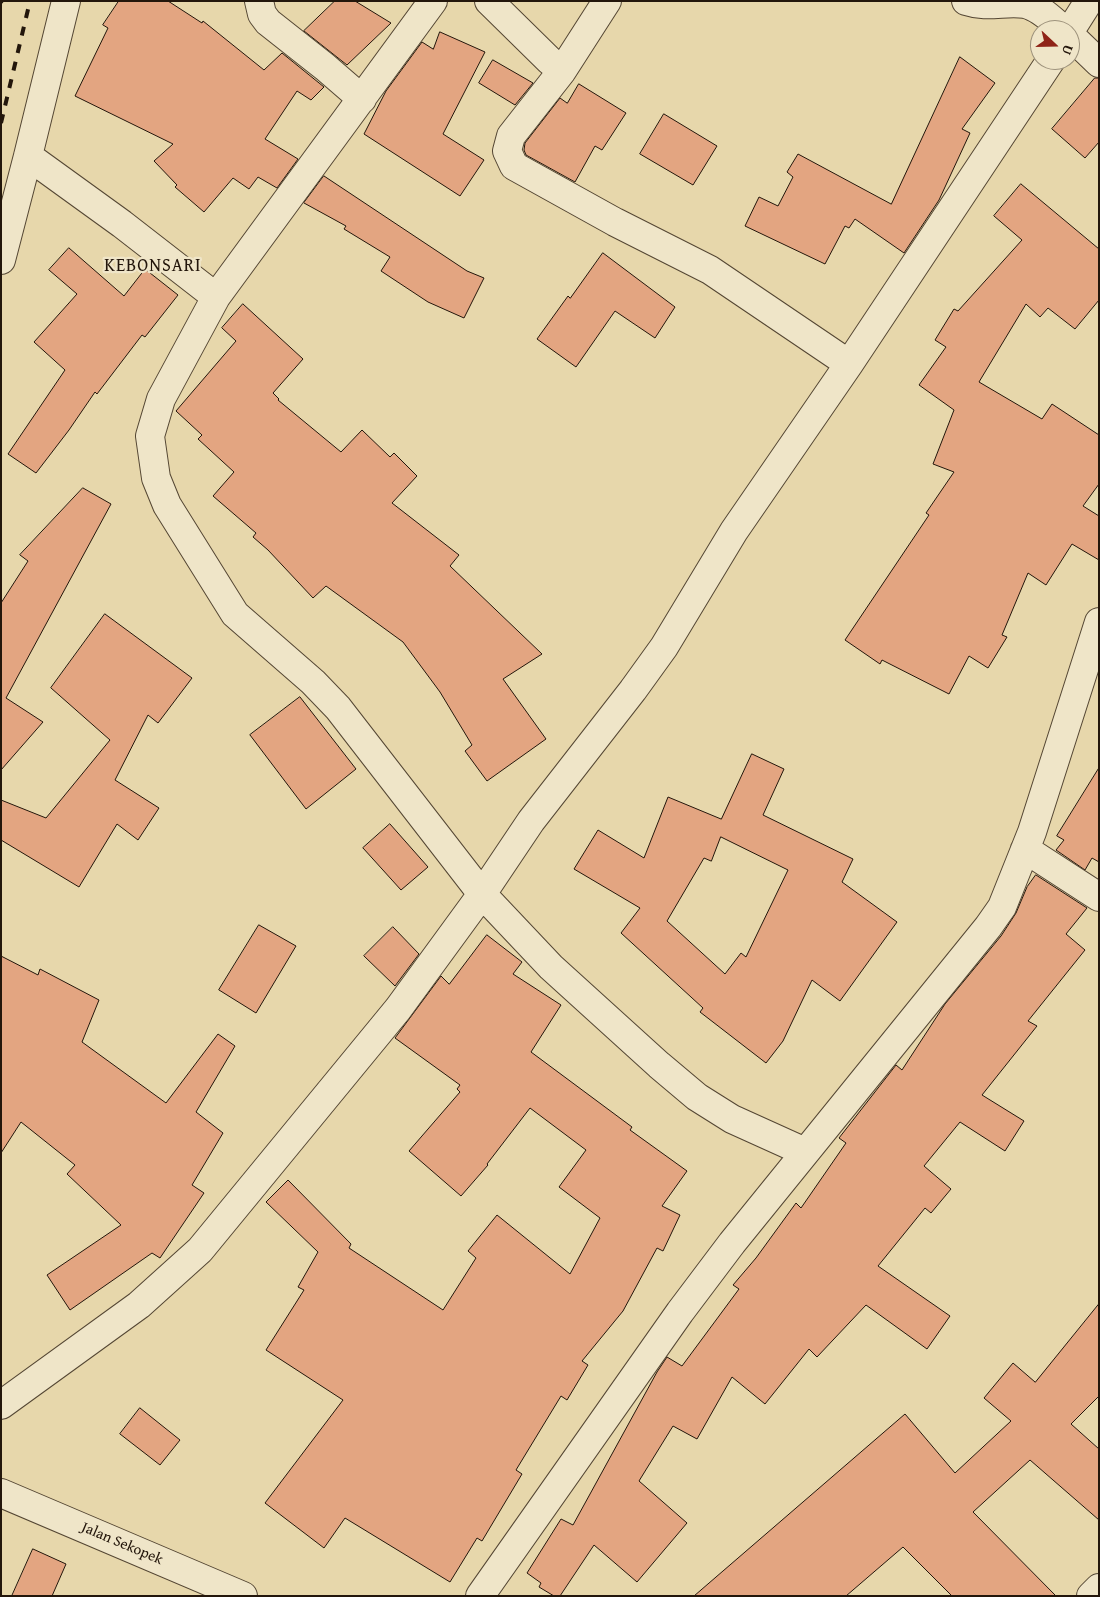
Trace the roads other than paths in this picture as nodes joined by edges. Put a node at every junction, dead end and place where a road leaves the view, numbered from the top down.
1 (66, 1) edge
2 (259, 1) edge
3 (433, 1) edge
4 (489, 1) edge
5 (607, 1) edge
6 (966, 1) edge
7 (1089, 1) edge
8 (1052, 20) edge
9 (1078, 20) edge
10 (1080, 43) edge
11 (1099, 63) edge
12 (1044, 70) edge
13 (562, 71) junction
14 (362, 99) junction
15 (28, 156) junction
16 (1, 260) edge
17 (216, 297) junction
18 (849, 364) junction
19 (1099, 622) edge
20 (1025, 849) junction
21 (482, 894) junction
22 (1099, 897) edge
23 (805, 1152) junction
24 (1, 1405) edge
25 (1, 1493) edge
26 (1099, 1588) edge
27 (243, 1596) edge
28 (480, 1596) edge
29 (1091, 1596) edge

1 - 15 street
2 - 14 street
3 - 14 street
4 - 13 street
5 - 13 street
6 - 8 street
7 - 9 street
10 - 11 street
12 - 18 street
13 - 18 street
14 - 17 street
15 - 16 street
15 - 17 street
17 - 21 street
18 - 21 street
19 - 20 street
20 - 22 street
20 - 23 street
21 - 23 street
21 - 24 street
23 - 28 street
25 - 27 street, Jalan Sekopek
26 - 29 street

